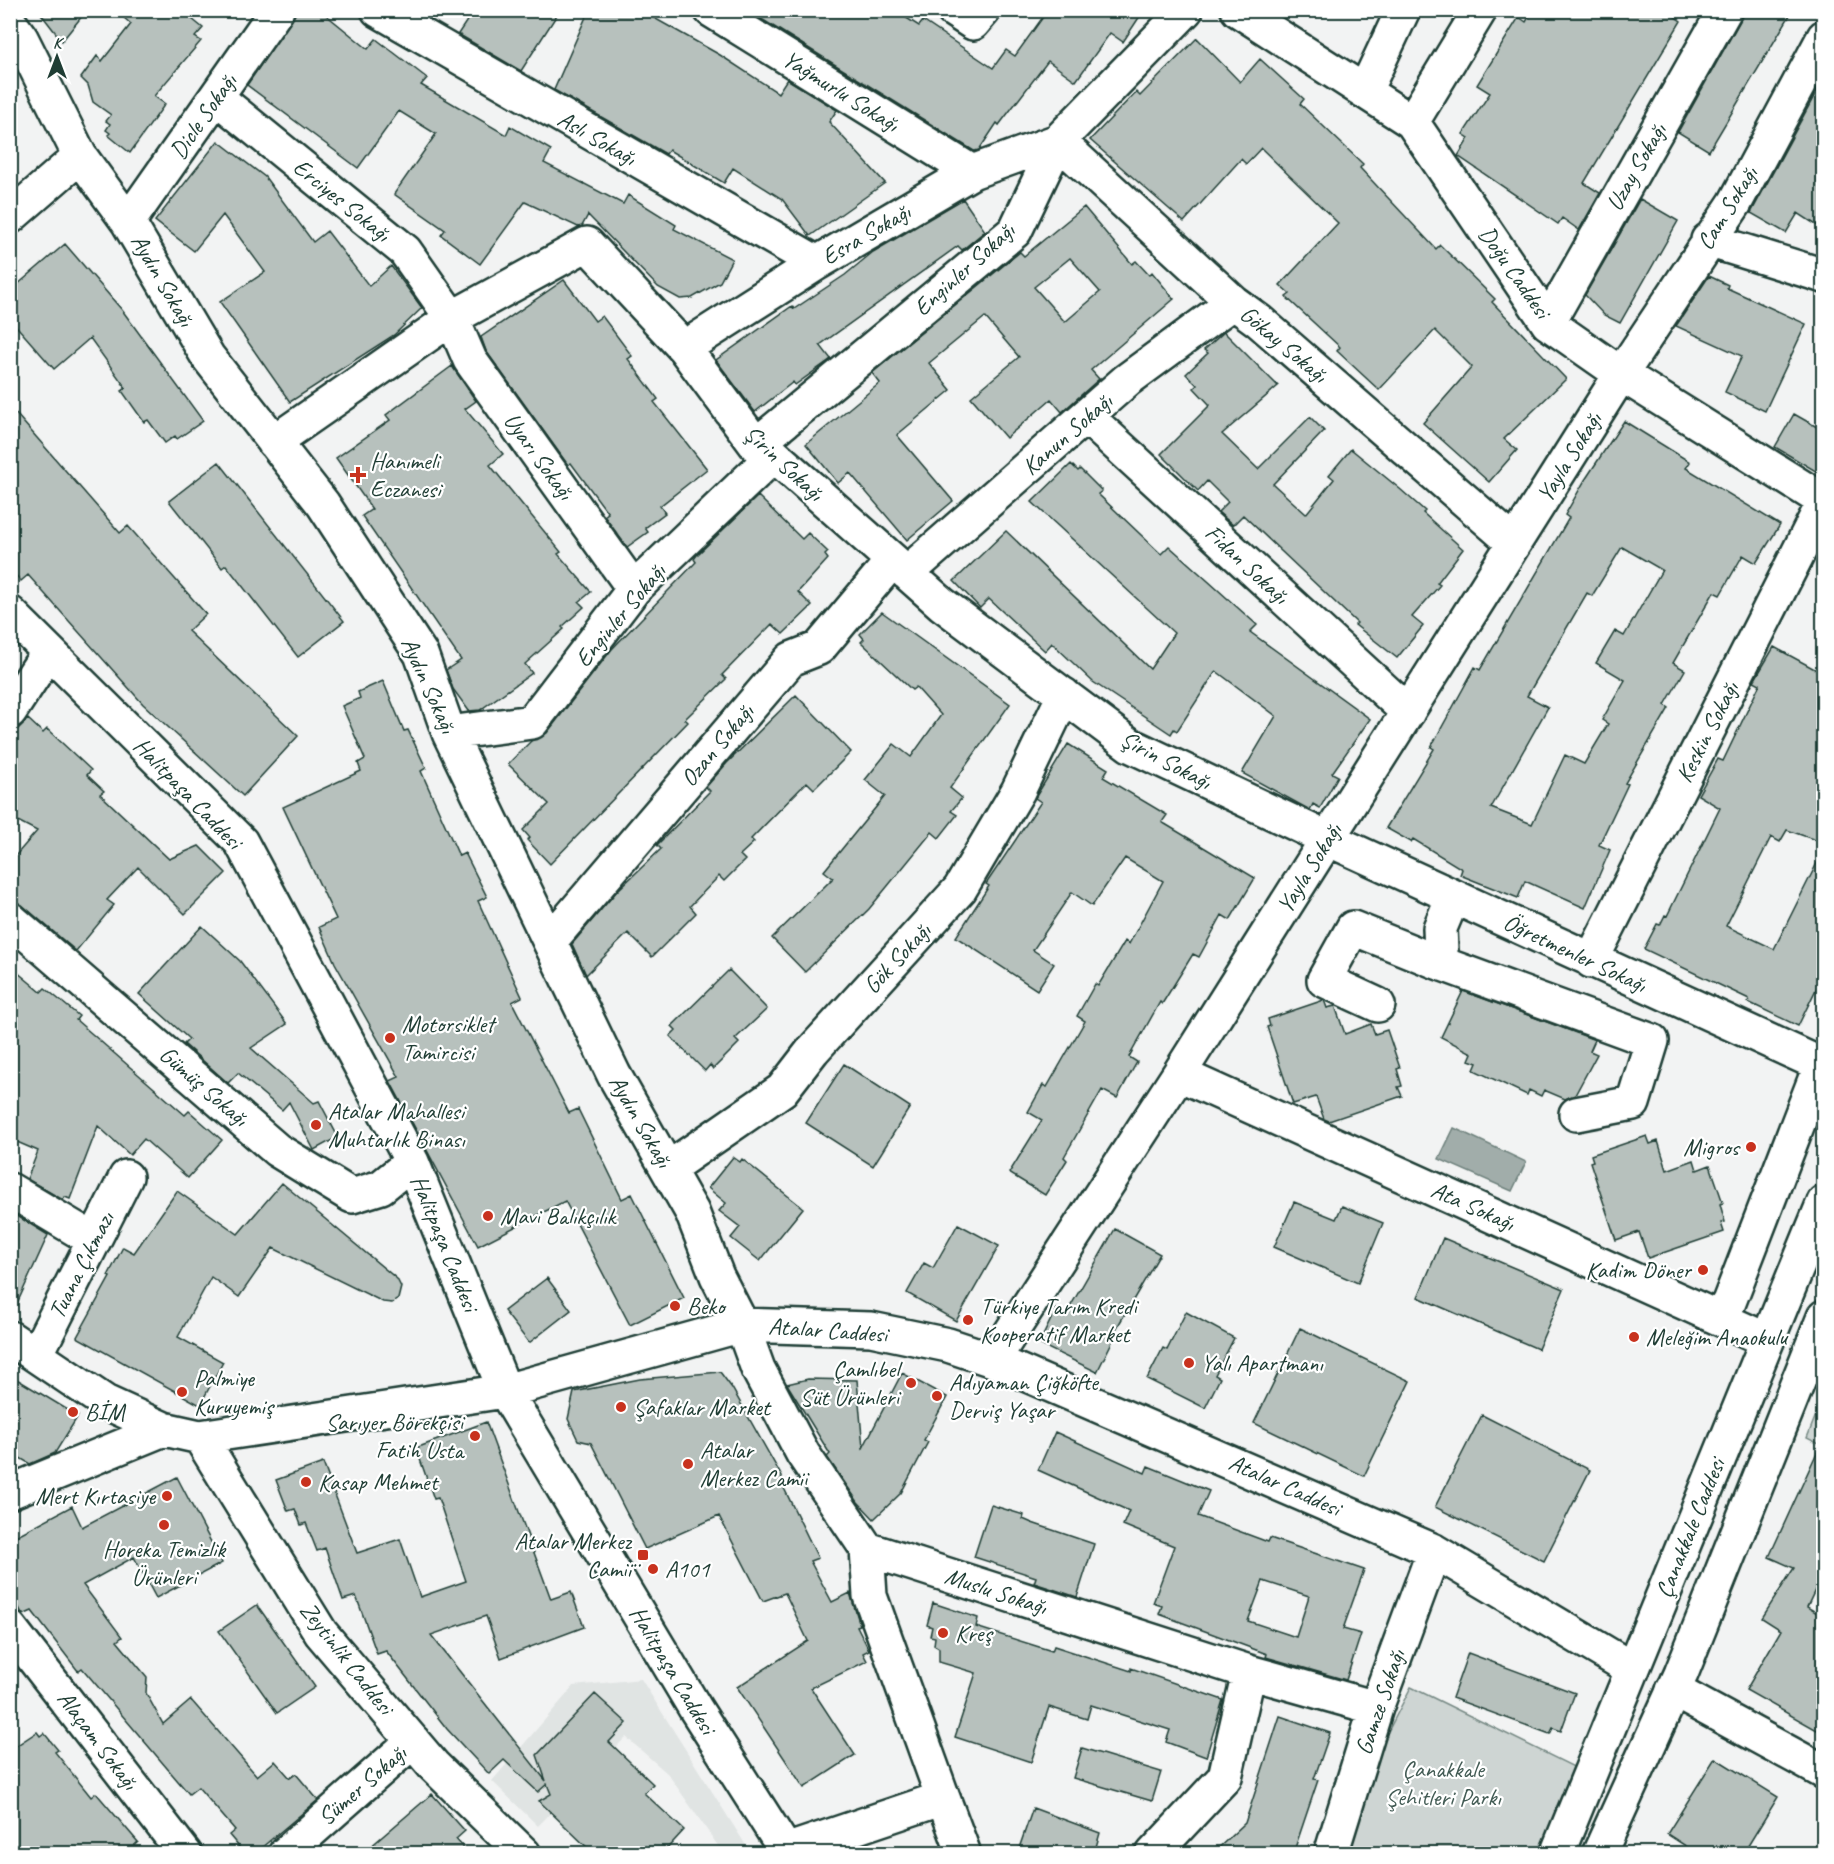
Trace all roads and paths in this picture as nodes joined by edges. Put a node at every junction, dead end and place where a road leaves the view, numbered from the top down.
1 (277, 10) edge
2 (378, 10) edge
3 (711, 10) edge
4 (953, 10) edge
5 (984, 10) edge
6 (1186, 10) edge
7 (1238, 10) edge
8 (1403, 10) edge
9 (1725, 10) edge
10 (1477, 11) edge
11 (10, 23) edge
12 (1824, 37) edge
13 (1365, 92) junction
14 (216, 98) junction
15 (1412, 122) junction
16 (1058, 141) junction
17 (80, 156) junction
18 (972, 172) junction
19 (10, 217) edge
20 (128, 222) junction
21 (1708, 240) junction
22 (817, 263) junction
23 (1824, 276) edge
24 (1233, 302) junction
25 (452, 318) junction
26 (1548, 323) junction
27 (684, 348) junction
28 (1621, 374) junction
29 (1087, 417) junction
30 (274, 442) junction
31 (765, 450) junction
32 (1824, 502) edge
33 (1514, 543) junction
34 (900, 567) junction
35 (634, 589) junction
36 (10, 614) edge
37 (48, 653) junction
38 (1064, 695) junction
39 (10, 711) edge
40 (1408, 712) junction
41 (449, 733) junction
42 (1328, 839) junction
43 (1463, 902) junction
44 (10, 919) edge
45 (550, 941) junction
46 (1439, 956) junction
47 (1591, 961) junction
48 (1378, 1005) dead end
49 (1822, 1065) edge
50 (1179, 1074) junction
51 (1576, 1114) dead end
52 (411, 1162) junction
53 (669, 1168) junction
54 (126, 1177) dead end
55 (10, 1190) edge
56 (1824, 1202) edge
57 (94, 1240) junction
58 (1824, 1317) edge
59 (1719, 1318) junction
60 (742, 1325) junction
61 (1767, 1340) junction
62 (24, 1346) edge
63 (993, 1360) junction
64 (505, 1391) junction
65 (164, 1429) junction
66 (200, 1437) junction
67 (10, 1492) edge
68 (867, 1549) junction
69 (1434, 1551) junction
70 (10, 1628) edge
71 (1632, 1669) junction
72 (1249, 1672) junction
73 (1673, 1690) junction
74 (1376, 1708) junction
75 (413, 1741) junction
76 (1824, 1772) edge
77 (943, 1798) junction
78 (787, 1852) edge
79 (185, 1854) edge
80 (285, 1854) edge
81 (524, 1854) edge
82 (964, 1854) edge
83 (1153, 1854) edge
84 (1331, 1854) edge
85 (1557, 1854) edge
86 (1599, 1854) edge

1 - 14 street, Dicle Sokağı
2 - 22 street, Aslı Sokağı
3 - 18 street, Yağmurlu Sokağı
4 - 5 street
6 - 16 street, Enginler Sokağı
7 - 13 street, Doğu Caddesi
8 - 13 street
9 - 26 street, Uzay Sokağı
10 - 15 street
11 - 17 street, Aydın Sokağı
12 - 21 street, Cam Sokağı
13 - 15 street, Doğu Caddesi
14 - 20 street, Dicle Sokağı
14 - 25 street, Erciyes Sokağı
15 - 26 street, Doğu Caddesi
16 - 18 street, Esra Sokağı
16 - 24 street, Gökay Sokağı
16 - 31 street, Enginler Sokağı
17 - 19 street
17 - 20 street, Aydın Sokağı
18 - 22 street, Esra Sokağı
20 - 30 street, Aydın Sokağı
21 - 23 street
21 - 28 street, Cam Sokağı
22 - 27 street, Esra Sokağı
24 - 29 street, Kanun Sokağı
24 - 33 street, Gökay Sokağı
25 - 27 street, Şirin Sokağı
25 - 30 street, Şirin Sokağı
25 - 35 street, Uyarı Sokağı
26 - 28 street, Doğu Caddesi
27 - 31 street, Şirin Sokağı
28 - 32 street, Doğu Caddesi
28 - 33 street, Yayla Sokağı
29 - 34 street, Kanun Sokağı
29 - 40 street, Fidan Sokağı
30 - 41 street, Aydın Sokağı
31 - 34 street, Şirin Sokağı
31 - 35 street, Enginler Sokağı
32 - 47 street, Keskin Sokağı
33 - 40 street, Yayla Sokağı
34 - 38 street, Şirin Sokağı
34 - 45 street, Ozan Sokağı
35 - 41 street, Enginler Sokağı
36 - 37 street, Halitpaşa Caddesi
37 - 39 street
37 - 52 street, Halitpaşa Caddesi
38 - 42 street, Şirin Sokağı
38 - 53 street, Gök Sokağı
40 - 42 street, Yayla Sokağı
41 - 45 street, Aydın Sokağı
42 - 43 street, Öğretmenler Sokağı
42 - 50 street, Yayla Sokağı
43 - 46 street
43 - 47 street, Öğretmenler Sokağı
44 - 52 street, Gümüş Sokağı
45 - 53 street, Aydın Sokağı
46 - 48 street
46 - 51 street
47 - 49 street, Öğretmenler Sokağı
49 - 59 street
50 - 59 street, Ata Sokağı
50 - 63 street, Yayla Sokağı
52 - 64 street, Halitpaşa Caddesi
53 - 60 street, Aydın Sokağı
54 - 57 street, Tuana Çıkmazı
55 - 57 street
56 - 61 street, Çanakkale Caddesi
57 - 62 street, Tuana Çıkmazı
58 - 73 street, Çanakkale Caddesi
59 - 61 street, Ata Sokağı
60 - 63 street, Atalar Caddesi
60 - 64 street, Atalar Caddesi
60 - 68 street, Aydın Sokağı
61 - 71 street, Çanakkale Caddesi
62 - 65 street
63 - 69 street, Atalar Caddesi
64 - 66 street, Atalar Caddesi
64 - 78 street, Halitpaşa Caddesi
65 - 66 street, Atalar Caddesi
65 - 67 street
66 - 75 street, Zeytinlik Caddesi
68 - 72 street, Muslu Sokağı
68 - 77 street
69 - 71 street, Atalar Caddesi
69 - 74 street, Gamze Sokağı
70 - 79 street, Alaçam Sokağı
71 - 73 street, Atalar Caddesi
71 - 85 street, Çanakkale Caddesi
72 - 74 street, Muslu Sokağı
72 - 83 street
73 - 76 street
73 - 86 street, Çanakkale Caddesi
74 - 84 street, Gamze Sokağı
75 - 80 street, Sümer Sokağı
75 - 81 street, Zeytinlik Caddesi
77 - 78 street
77 - 82 street

